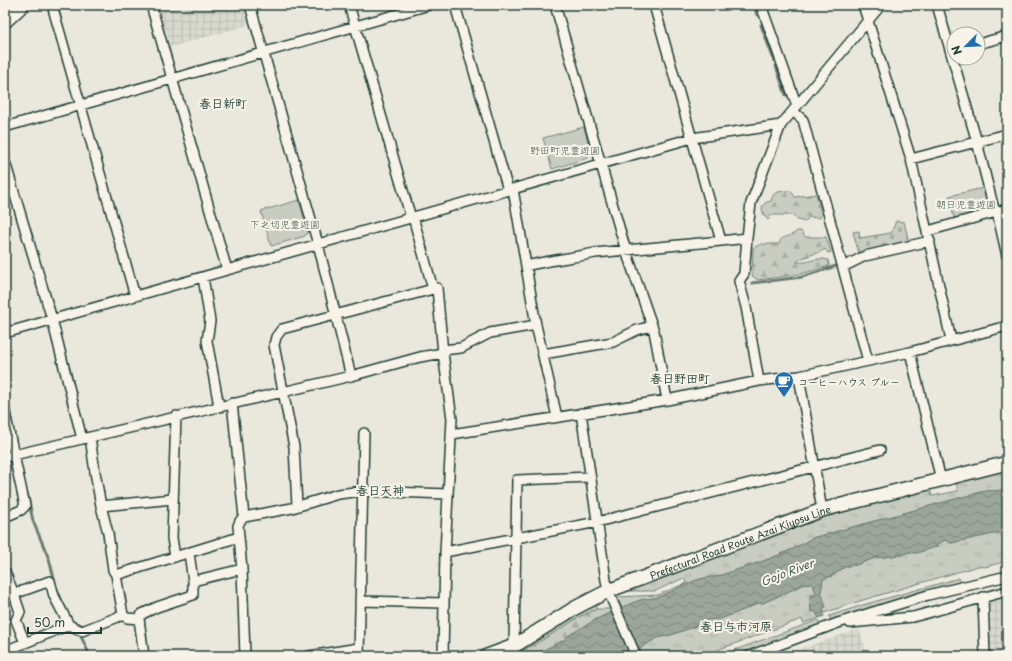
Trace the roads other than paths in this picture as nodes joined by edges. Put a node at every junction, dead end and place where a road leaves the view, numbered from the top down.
1 (8, 5) edge
2 (21, 5) edge
3 (52, 5) edge
4 (151, 5) edge
5 (250, 5) edge
6 (349, 5) edge
7 (429, 5) edge
8 (455, 5) edge
9 (555, 5) edge
10 (654, 5) edge
11 (761, 5) edge
12 (863, 5) edge
13 (881, 5) edge
14 (937, 5) edge
15 (5, 8) edge
16 (868, 19) junction
17 (5, 20) edge
18 (355, 26) junction
19 (946, 33) edge
20 (1007, 36) edge
21 (986, 42) edge
22 (264, 53) junction
23 (956, 66) edge
24 (172, 79) junction
25 (81, 105) junction
26 (795, 109) junction
27 (781, 125) junction
28 (5, 127) edge
29 (1007, 134) edge
30 (692, 138) junction
31 (977, 142) junction
32 (911, 159) junction
33 (5, 162) edge
34 (600, 164) junction
35 (511, 189) junction
36 (1007, 210) edge
37 (996, 212) junction
38 (412, 217) junction
39 (928, 231) junction
40 (747, 238) junction
41 (930, 240) junction
42 (721, 241) junction
43 (318, 244) junction
44 (626, 251) junction
45 (1007, 256) edge
46 (526, 266) junction
47 (843, 267) junction
48 (227, 270) junction
49 (203, 277) junction
50 (433, 289) junction
51 (135, 296) junction
52 (336, 315) junction
53 (52, 319) junction
54 (536, 325) junction
55 (652, 326) junction
56 (1007, 326) edge
57 (5, 333) edge
58 (951, 340) junction
59 (443, 351) junction
60 (910, 352) junction
61 (543, 354) junction
62 (868, 361) junction
63 (351, 376) junction
64 (799, 376) junction
65 (759, 381) junction
66 (283, 391) junction
67 (667, 400) junction
68 (232, 403) junction
69 (219, 406) junction
70 (581, 413) junction
71 (5, 414) edge
72 (176, 416) junction
73 (557, 417) junction
74 (364, 433) dead end
75 (452, 434) junction
76 (86, 438) junction
77 (880, 450) dead end
78 (9, 456) edge
79 (1007, 463) edge
80 (814, 467) junction
81 (590, 477) junction
82 (941, 480) junction
83 (363, 491) junction
84 (448, 494) junction
85 (173, 499) junction
86 (101, 506) junction
87 (297, 506) junction
88 (822, 510) junction
89 (5, 516) edge
90 (244, 517) junction
91 (597, 522) junction
92 (239, 537) junction
93 (516, 538) junction
94 (189, 552) junction
95 (445, 552) junction
96 (175, 557) junction
97 (242, 569) junction
98 (5, 572) edge
99 (116, 575) junction
100 (1007, 576) edge
101 (194, 581) junction
102 (1007, 591) edge
103 (14, 594) junction
104 (610, 594) junction
105 (983, 597) junction
106 (360, 601) junction
107 (444, 603) junction
108 (123, 615) junction
109 (140, 619) junction
110 (838, 623) junction
111 (69, 625) junction
112 (26, 643) junction
113 (514, 646) junction
114 (5, 651) edge
115 (15, 652) edge
116 (359, 652) edge
117 (144, 656) edge
118 (245, 656) edge
119 (309, 656) edge
120 (443, 656) edge
121 (487, 656) edge
122 (636, 656) edge
123 (749, 656) edge
124 (985, 656) edge

1 - 15 highway
2 - 17 highway
3 - 25 street
4 - 24 street
5 - 22 street
6 - 18 street
7 - 18 street
8 - 35 street
9 - 34 street
10 - 30 street
11 - 26 street
12 - 16 street
13 - 16 street
14 - 19 street
16 - 26 street
16 - 32 street
18 - 22 street
18 - 38 street
20 - 21 street
22 - 24 street
22 - 43 street
23 - 31 street
24 - 25 street
24 - 48 street
25 - 28 street
25 - 51 street
26 - 27 street
26 - 47 street
27 - 30 street
27 - 40 street
29 - 31 street
30 - 34 street
30 - 42 street
31 - 32 street
31 - 37 street
32 - 39 street
33 - 53 street
34 - 35 street
34 - 44 street
35 - 38 street
35 - 46 street
36 - 37 street
37 - 39 street
37 - 45 street
38 - 43 street
38 - 50 street
39 - 41 street
40 - 42 street
40 - 65 street
41 - 47 street
41 - 58 street
42 - 44 street
43 - 48 street
43 - 52 street
44 - 46 street
44 - 55 street
46 - 54 street
47 - 62 street
48 - 49 street
49 - 51 street
49 - 69 street
50 - 52 street
50 - 59 street
51 - 53 street
52 - 63 street
52 - 66 street
53 - 57 street
53 - 76 street
54 - 59 street
54 - 61 street
55 - 61 street
55 - 67 street
56 - 58 street
58 - 60 street
59 - 63 street
59 - 75 street
60 - 62 street
60 - 82 street
61 - 73 street
62 - 64 street
63 - 66 street
64 - 65 street
64 - 80 street
65 - 67 street
66 - 68 street
66 - 87 street
67 - 70 street
68 - 69 street
68 - 90 street
69 - 72 street
70 - 73 street
70 - 81 street
71 - 78 street
72 - 76 street
72 - 85 street
73 - 75 street
74 - 83 street
75 - 84 street
76 - 78 street
76 - 86 street
77 - 80 street
78 - 89 street
79 - 82 main road, Prefectural Road Route Azai Kiyosu Line
80 - 88 street
80 - 91 street
81 - 91 street
81 - 93 street
82 - 88 main road, Prefectural Road Route Azai Kiyosu Line
83 - 84 street
83 - 87 street
83 - 106 street
84 - 95 street
85 - 86 street
85 - 96 street
86 - 99 street
87 - 90 street
88 - 104 main road, Prefectural Road Route Azai Kiyosu Line
90 - 92 street
91 - 93 street
91 - 104 street
92 - 94 street
92 - 97 street
93 - 95 street
93 - 113 street
94 - 96 street
94 - 101 street
95 - 107 street
96 - 99 street
97 - 101 street
97 - 118 street
98 - 103 street
99 - 108 street
100 - 110 street
101 - 109 street
102 - 105 street
103 - 111 street
103 - 112 street
104 - 113 main road, Prefectural Road Route Azai Kiyosu Line
104 - 122 street
105 - 110 street
105 - 124 street
106 - 107 street
106 - 116 street
107 - 120 street
108 - 109 street
108 - 111 street
109 - 117 street
110 - 123 street
111 - 112 street
112 - 115 street
113 - 121 main road, Prefectural Road Route Azai Kiyosu Line
114 - 115 street
116 - 119 street

